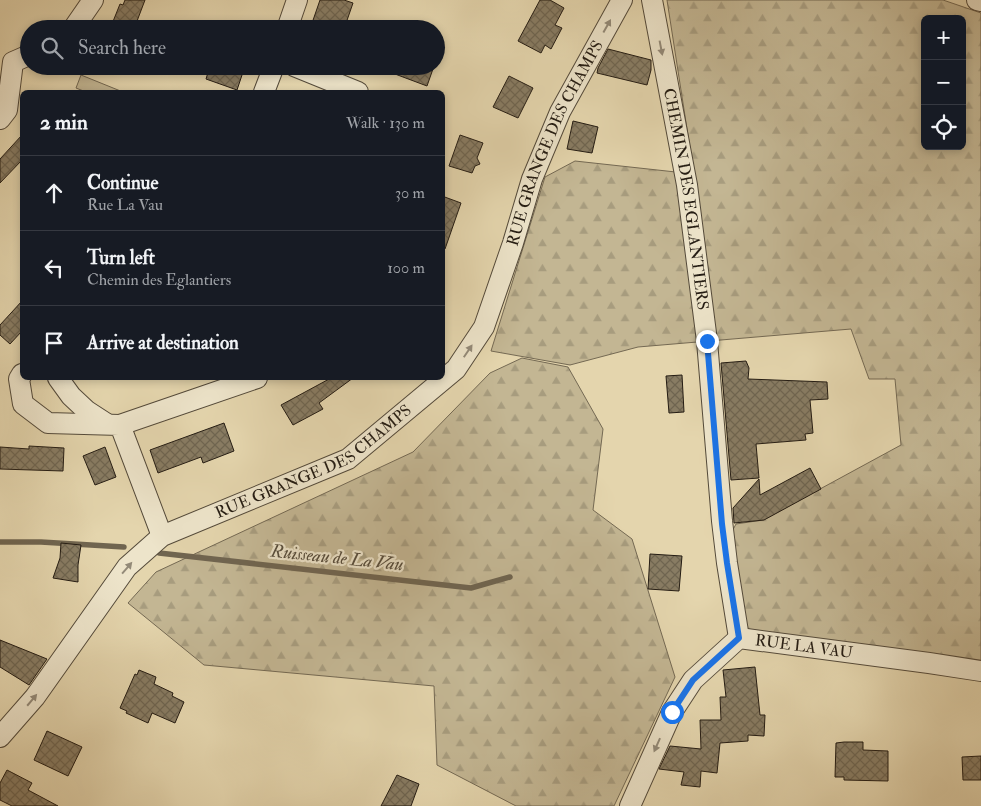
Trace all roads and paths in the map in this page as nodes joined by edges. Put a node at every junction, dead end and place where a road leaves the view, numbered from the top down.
1 (93, 0) edge
2 (297, 0) edge
3 (622, 0) edge
4 (652, 0) edge
5 (977, 0) edge
6 (981, 1) edge
7 (79, 20) edge
8 (290, 20) edge
9 (14, 60) edge
10 (271, 75) edge
11 (316, 75) edge
12 (265, 90) edge
13 (353, 90) edge
14 (0, 119) edge
15 (20, 377) edge
16 (445, 378) edge
17 (59, 380) edge
18 (251, 380) edge
19 (443, 380) edge
20 (113, 425) junction
21 (162, 536) junction
22 (739, 638) junction
23 (981, 671) edge
24 (0, 737) edge
25 (630, 806) edge

1 - 7 street
2 - 8 street
16 -> 3 street, RUE GRANGE DES CHAMPS
4 -> 22 street, CHEMIN DES EGLANTIERS
5 - 6 street
9 - 14 street
10 - 12 street
11 - 13 street
15 - 20 street
17 - 20 street
18 - 20 street
21 -> 19 street, RUE GRANGE DES CHAMPS
20 - 21 street
24 -> 21 street, RUE GRANGE DES CHAMPS
22 - 23 street, RUE LA VAU
22 -> 25 street, RUE LA VAU

